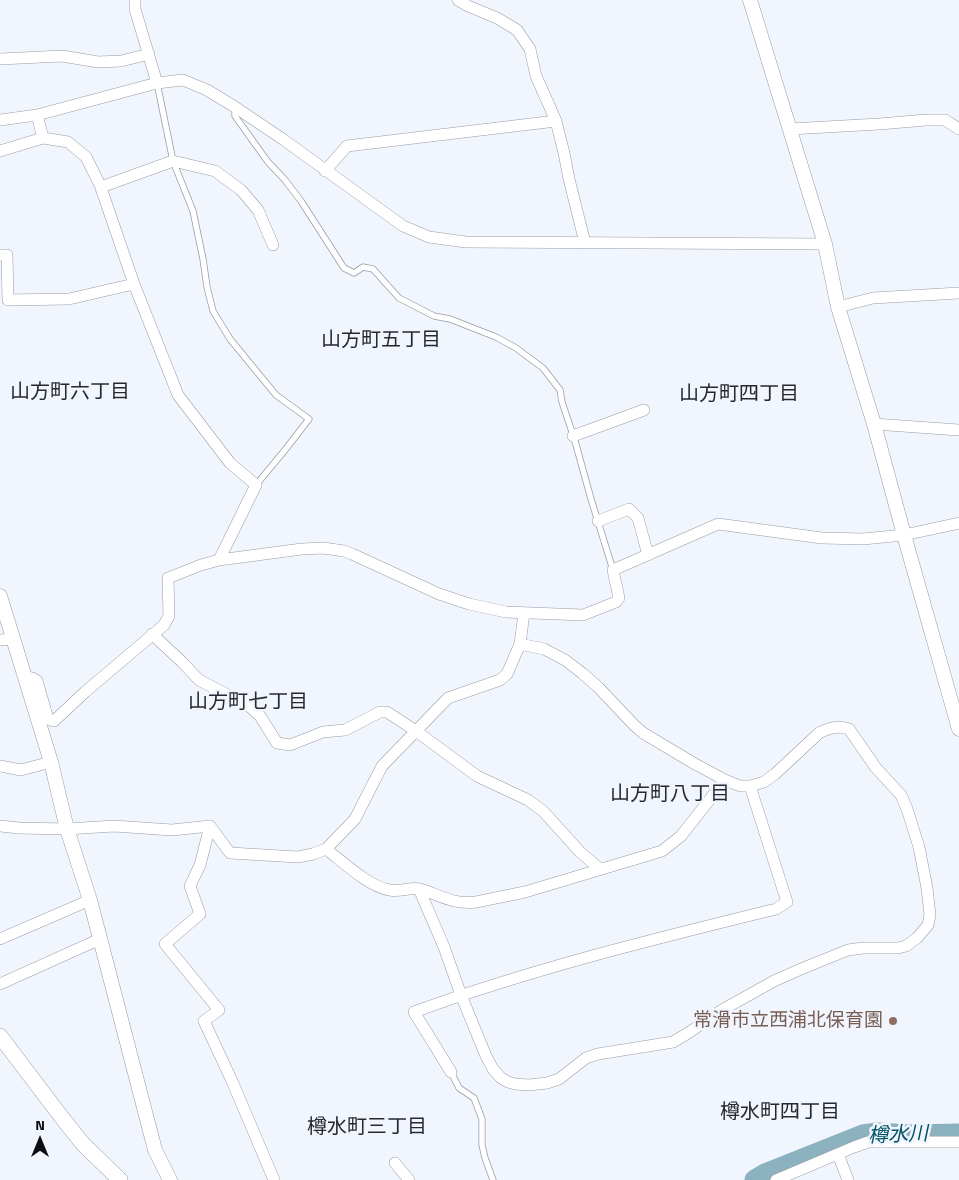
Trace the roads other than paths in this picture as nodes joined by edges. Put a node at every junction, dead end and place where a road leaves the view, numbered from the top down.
1 (134, 0) edge
2 (458, 0) edge
3 (750, 0) edge
4 (149, 54) junction
5 (0, 58) edge
6 (157, 83) junction
7 (235, 107) junction
8 (38, 115) junction
9 (0, 120) edge
10 (556, 121) junction
11 (790, 129) junction
12 (959, 129) edge
13 (43, 138) junction
14 (0, 151) edge
15 (172, 161) junction
16 (325, 171) junction
17 (101, 187) junction
18 (585, 243) junction
19 (825, 244) junction
20 (273, 245) dead end
21 (0, 255) edge
22 (134, 284) junction
23 (959, 293) edge
24 (838, 307) junction
25 (644, 410) dead end
26 (874, 424) junction
27 (959, 430) edge
28 (574, 436) junction
29 (256, 485) junction
30 (598, 521) junction
31 (959, 523) edge
32 (904, 535) junction
33 (648, 555) junction
34 (219, 560) junction
35 (613, 570) junction
36 (0, 596) edge
37 (524, 613) junction
38 (152, 634) junction
39 (7, 640) edge
40 (520, 644) junction
41 (25, 676) junction
42 (959, 729) edge
43 (416, 731) junction
44 (51, 762) junction
45 (0, 766) edge
46 (724, 780) junction
47 (750, 786) junction
48 (0, 826) edge
49 (210, 826) junction
50 (68, 829) junction
51 (326, 849) junction
52 (600, 869) junction
53 (419, 889) junction
54 (90, 900) junction
55 (0, 939) edge
56 (100, 939) junction
57 (0, 984) edge
58 (461, 995) junction
59 (0, 1036) edge
60 (451, 1072) joint
61 (959, 1142) edge
62 (838, 1154) junction
63 (395, 1163) dead end
64 (120, 1180) edge
65 (170, 1180) edge
66 (274, 1180) edge
67 (408, 1180) edge
68 (493, 1180) edge
69 (776, 1180) edge
70 (848, 1180) edge

1 - 4 street
2 - 10 street
3 - 11 street
4 - 5 street
4 - 6 street
6 - 7 street
6 - 8 street
6 - 15 lane
7 - 16 street
7 - 28 lane
8 - 9 street
8 - 13 street
10 - 16 street
10 - 18 street
11 - 12 street
11 - 19 street
13 - 14 street
13 - 17 street
15 - 17 street
15 - 20 street
15 - 29 lane
16 - 18 street
17 - 22 street
18 - 19 street
19 - 24 street
21 - 22 street
22 - 29 street
23 - 24 street
24 - 26 street
25 - 28 street
26 - 27 street
26 - 32 street
28 - 30 lane
29 - 34 street
30 - 33 street
30 - 35 lane
31 - 32 street
32 - 33 street
32 - 42 street
33 - 35 street
34 - 37 street
34 - 38 street
35 - 37 street
36 - 39 street
37 - 40 street
38 - 41 street
38 - 43 street
39 - 41 street
40 - 43 street
40 - 46 street
41 - 44 street
43 - 51 street
43 - 52 street
44 - 45 street
44 - 50 street
46 - 47 street
46 - 52 street
47 - 58 street
47 - 58 street
48 - 50 street
49 - 50 street
49 - 51 street
49 - 66 street
50 - 54 street
51 - 53 street
52 - 53 street
53 - 58 street
54 - 55 street
54 - 56 street
56 - 57 street
56 - 65 street
58 - 60 street
59 - 64 main road
60 - 68 lane
61 - 62 street
62 - 69 street
62 - 70 street
63 - 67 street

